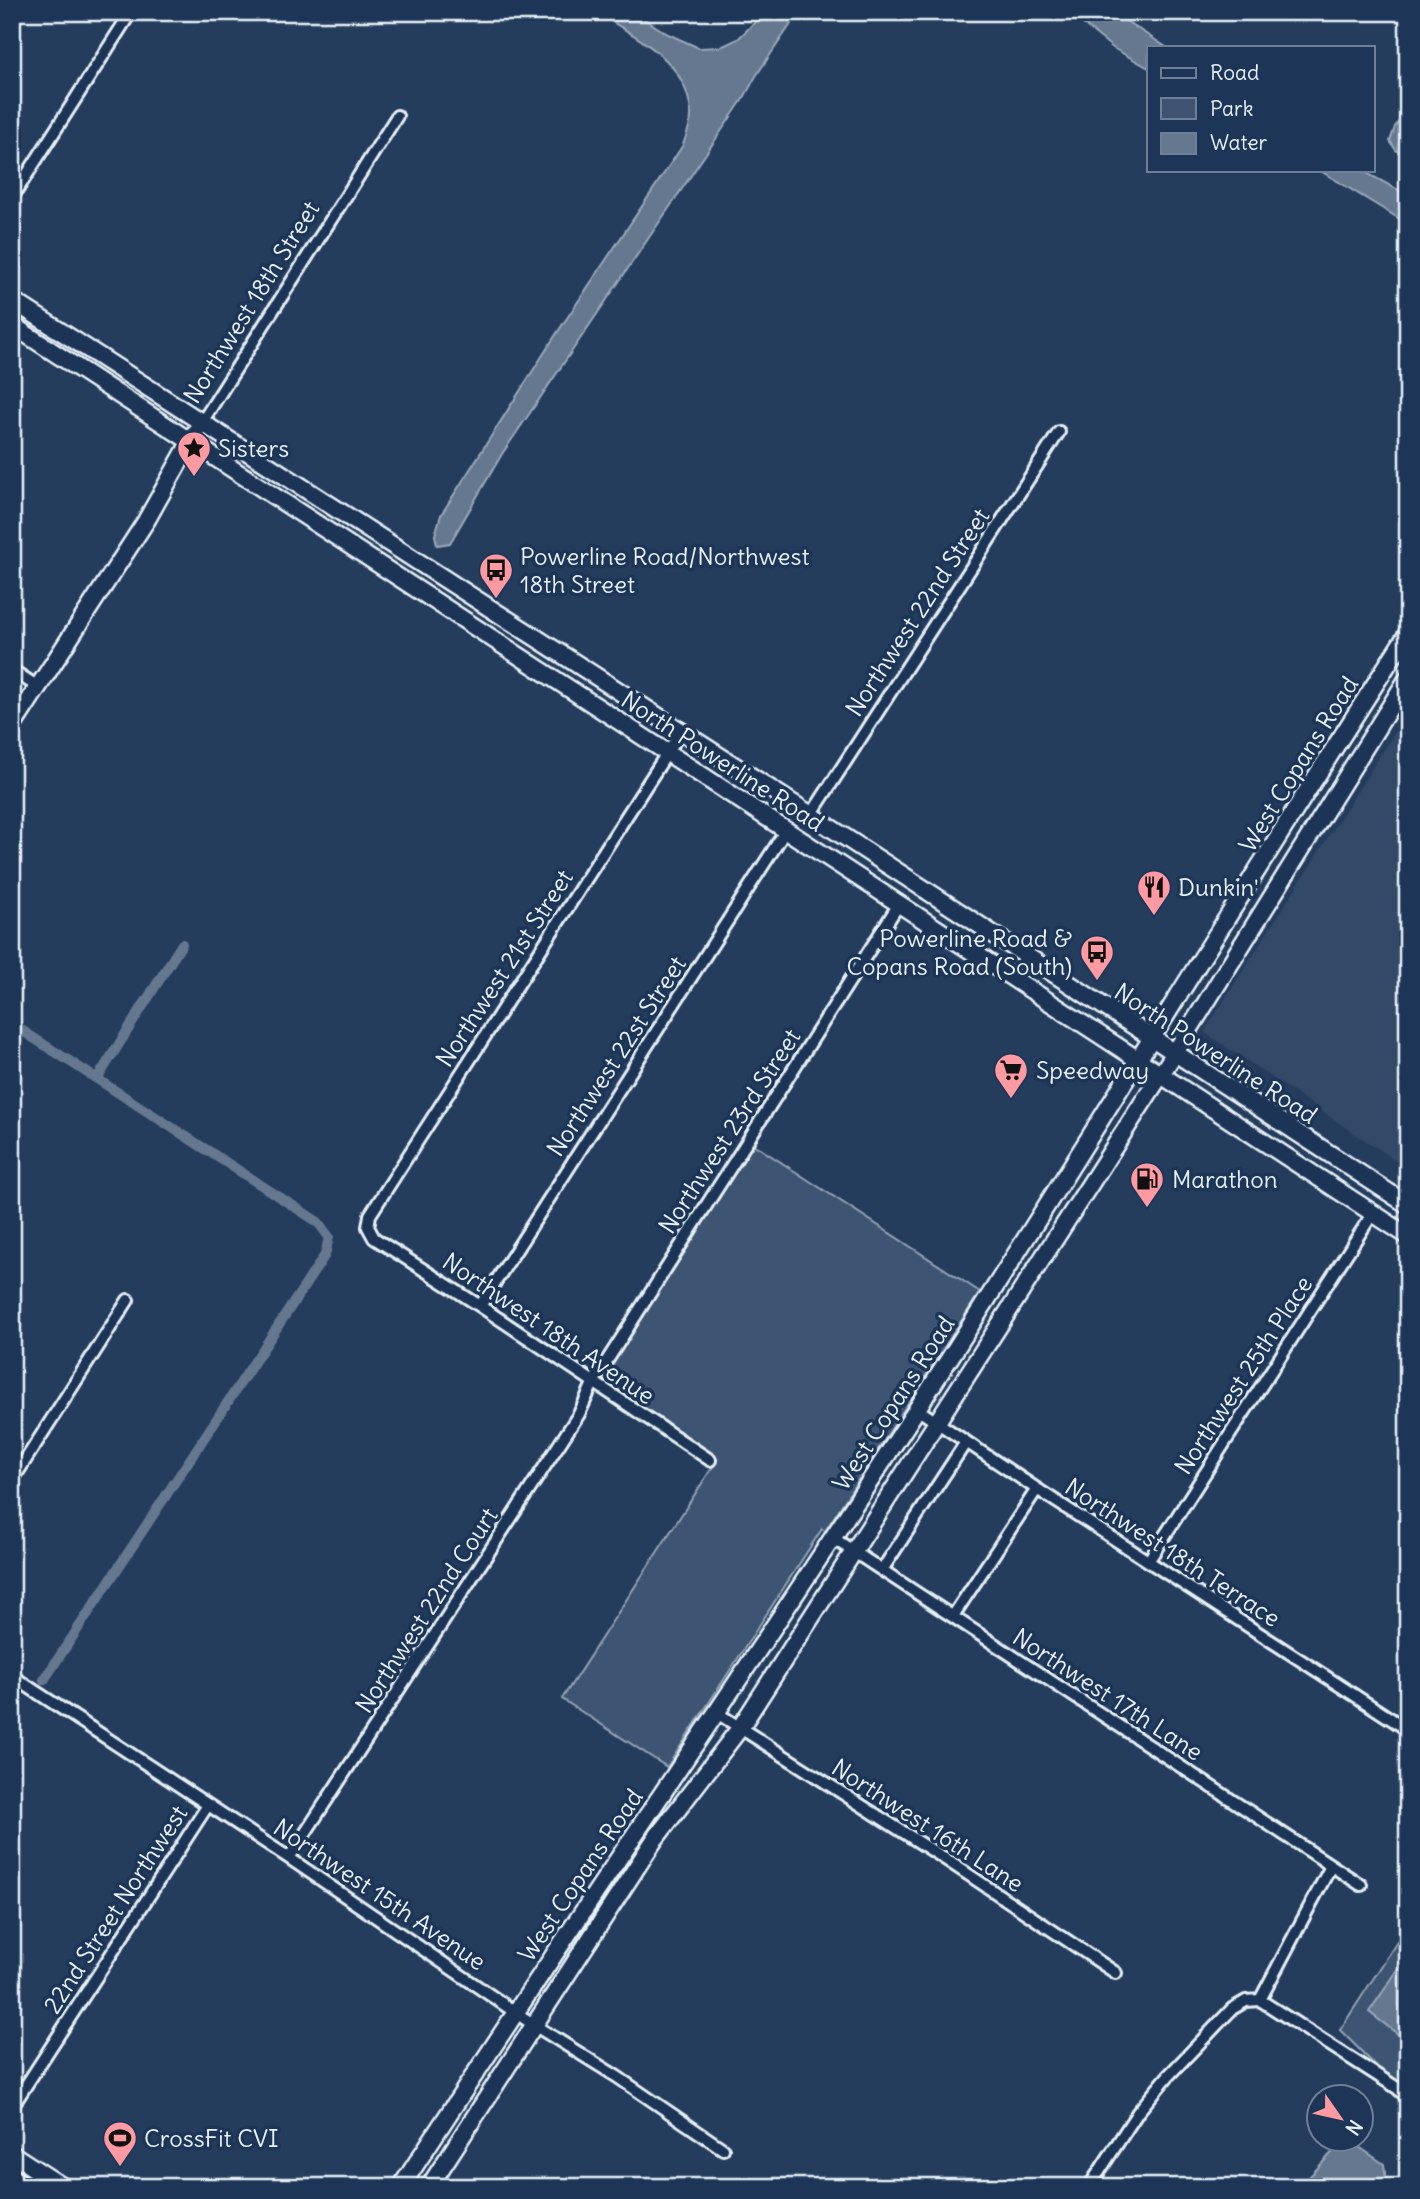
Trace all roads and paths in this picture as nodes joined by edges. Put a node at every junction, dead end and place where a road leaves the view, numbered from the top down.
1 (131, 12) edge
2 (397, 116) dead end
3 (12, 198) edge
4 (12, 300) edge
5 (12, 324) edge
6 (202, 422) junction
7 (1059, 432) dead end
8 (191, 440) junction
9 (378, 562) junction
10 (457, 588) junction
11 (1408, 633) edge
12 (12, 670) edge
13 (1408, 678) edge
14 (38, 687) junction
15 (12, 727) edge
16 (680, 733) junction
17 (668, 752) junction
18 (811, 815) junction
19 (786, 830) junction
20 (913, 883) junction
21 (877, 889) junction
22 (899, 904) junction
23 (1153, 1038) junction
24 (1174, 1054) junction
25 (1139, 1060) junction
26 (1160, 1076) junction
27 (1408, 1205) edge
28 (1373, 1213) junction
29 (368, 1227) joint
30 (1408, 1236) edge
31 (128, 1300) dead end
32 (480, 1306) junction
33 (594, 1381) junction
34 (917, 1409) junction
35 (937, 1422) junction
36 (966, 1442) junction
37 (710, 1460) dead end
38 (12, 1481) edge
39 (1037, 1489) junction
40 (833, 1538) junction
41 (854, 1551) junction
42 (1149, 1560) junction
43 (881, 1570) junction
44 (953, 1616) junction
45 (12, 1676) edge
46 (717, 1713) junction
47 (740, 1728) junction
48 (1408, 1730) edge
49 (208, 1805) junction
50 (289, 1858) junction
51 (1331, 1866) junction
52 (1361, 1885) dead end
53 (1116, 1973) dead end
54 (1260, 2000) junction
55 (515, 2010) junction
56 (534, 2025) junction
57 (1408, 2098) edge
58 (12, 2107) edge
59 (723, 2150) dead end
60 (12, 2154) edge
61 (12, 2178) edge
62 (26, 2187) edge
63 (63, 2187) edge
64 (401, 2187) edge
65 (429, 2187) edge
66 (1089, 2187) edge

1 - 3 street
2 - 6 street, Northwest 18th Street
4 - 6 main road, North Powerline Road
5 - 8 main road, North Powerline Road
6 - 8 main road, Northwest 18th Street
6 - 10 main road, North Powerline Road
7 - 18 street, Northwest 22nd Street
8 - 9 main road, North Powerline Road
8 - 14 main road, Northwest 18th Street
9 - 10 main road
9 - 17 main road, North Powerline Road
10 - 16 main road, North Powerline Road
11 - 23 main road, West Copans Road
12 - 14 street
13 - 24 main road, West Copans Road
14 - 15 main road, Northwest 18th Street
16 - 17 street, Northwest 21st Street
16 - 18 main road, North Powerline Road
17 - 19 main road, North Powerline Road
17 - 29 street, Northwest 21st Street
18 - 20 main road, North Powerline Road
19 - 21 main road, North Powerline Road
19 - 32 street, Northwest 22st Street
20 - 21 main road
20 - 23 main road, North Powerline Road
21 - 22 main road, North Powerline Road
22 - 25 main road, North Powerline Road
22 - 33 street, Northwest 23rd Street
23 - 24 main road, North Powerline Road
23 - 25 main road, West Copans Road
24 - 26 main road, West Copans Road
24 - 27 main road, North Powerline Road
25 - 26 main road, North Powerline Road
25 - 34 main road, West Copans Road
26 - 28 main road, North Powerline Road
26 - 35 main road, West Copans Road
28 - 30 main road, North Powerline Road
28 - 42 street, Northwest 25th Place
29 - 32 street, Northwest 18th Avenue
31 - 38 street
32 - 33 street, Northwest 18th Avenue
33 - 37 street, Northwest 18th Avenue
33 - 50 street, Northwest 22nd Court
34 - 35 street, Northwest 18th Terrace
34 - 40 main road, West Copans Road
35 - 36 street, Northwest 18th Terrace
35 - 41 main road, West Copans Road
36 - 39 street, Northwest 18th Terrace
36 - 43 street
39 - 42 street, Northwest 18th Terrace
39 - 44 street
40 - 41 street, Northwest 17th Lane
40 - 46 main road, West Copans Road
41 - 43 street, Northwest 17th Lane
41 - 47 main road, West Copans Road
42 - 48 street, Northwest 18th Terrace
43 - 44 street, Northwest 17th Lane
44 - 51 street, Northwest 17th Lane
45 - 49 street, Northwest 15th Avenue
46 - 47 street, Northwest 16th Lane
46 - 55 main road, West Copans Road
47 - 53 street, Northwest 16th Lane
47 - 56 main road, West Copans Road
49 - 50 street, Northwest 15th Avenue
49 - 58 street, 22nd Street Northwest
50 - 55 street, Northwest 15th Avenue
51 - 52 street, Northwest 17th Lane
51 - 54 street
54 - 57 street
54 - 66 street
55 - 56 street, Northwest 15th Avenue
55 - 64 main road, West Copans Road
56 - 59 street, Northwest 15th Avenue
56 - 65 main road, West Copans Road
60 - 63 main road
61 - 62 main road

